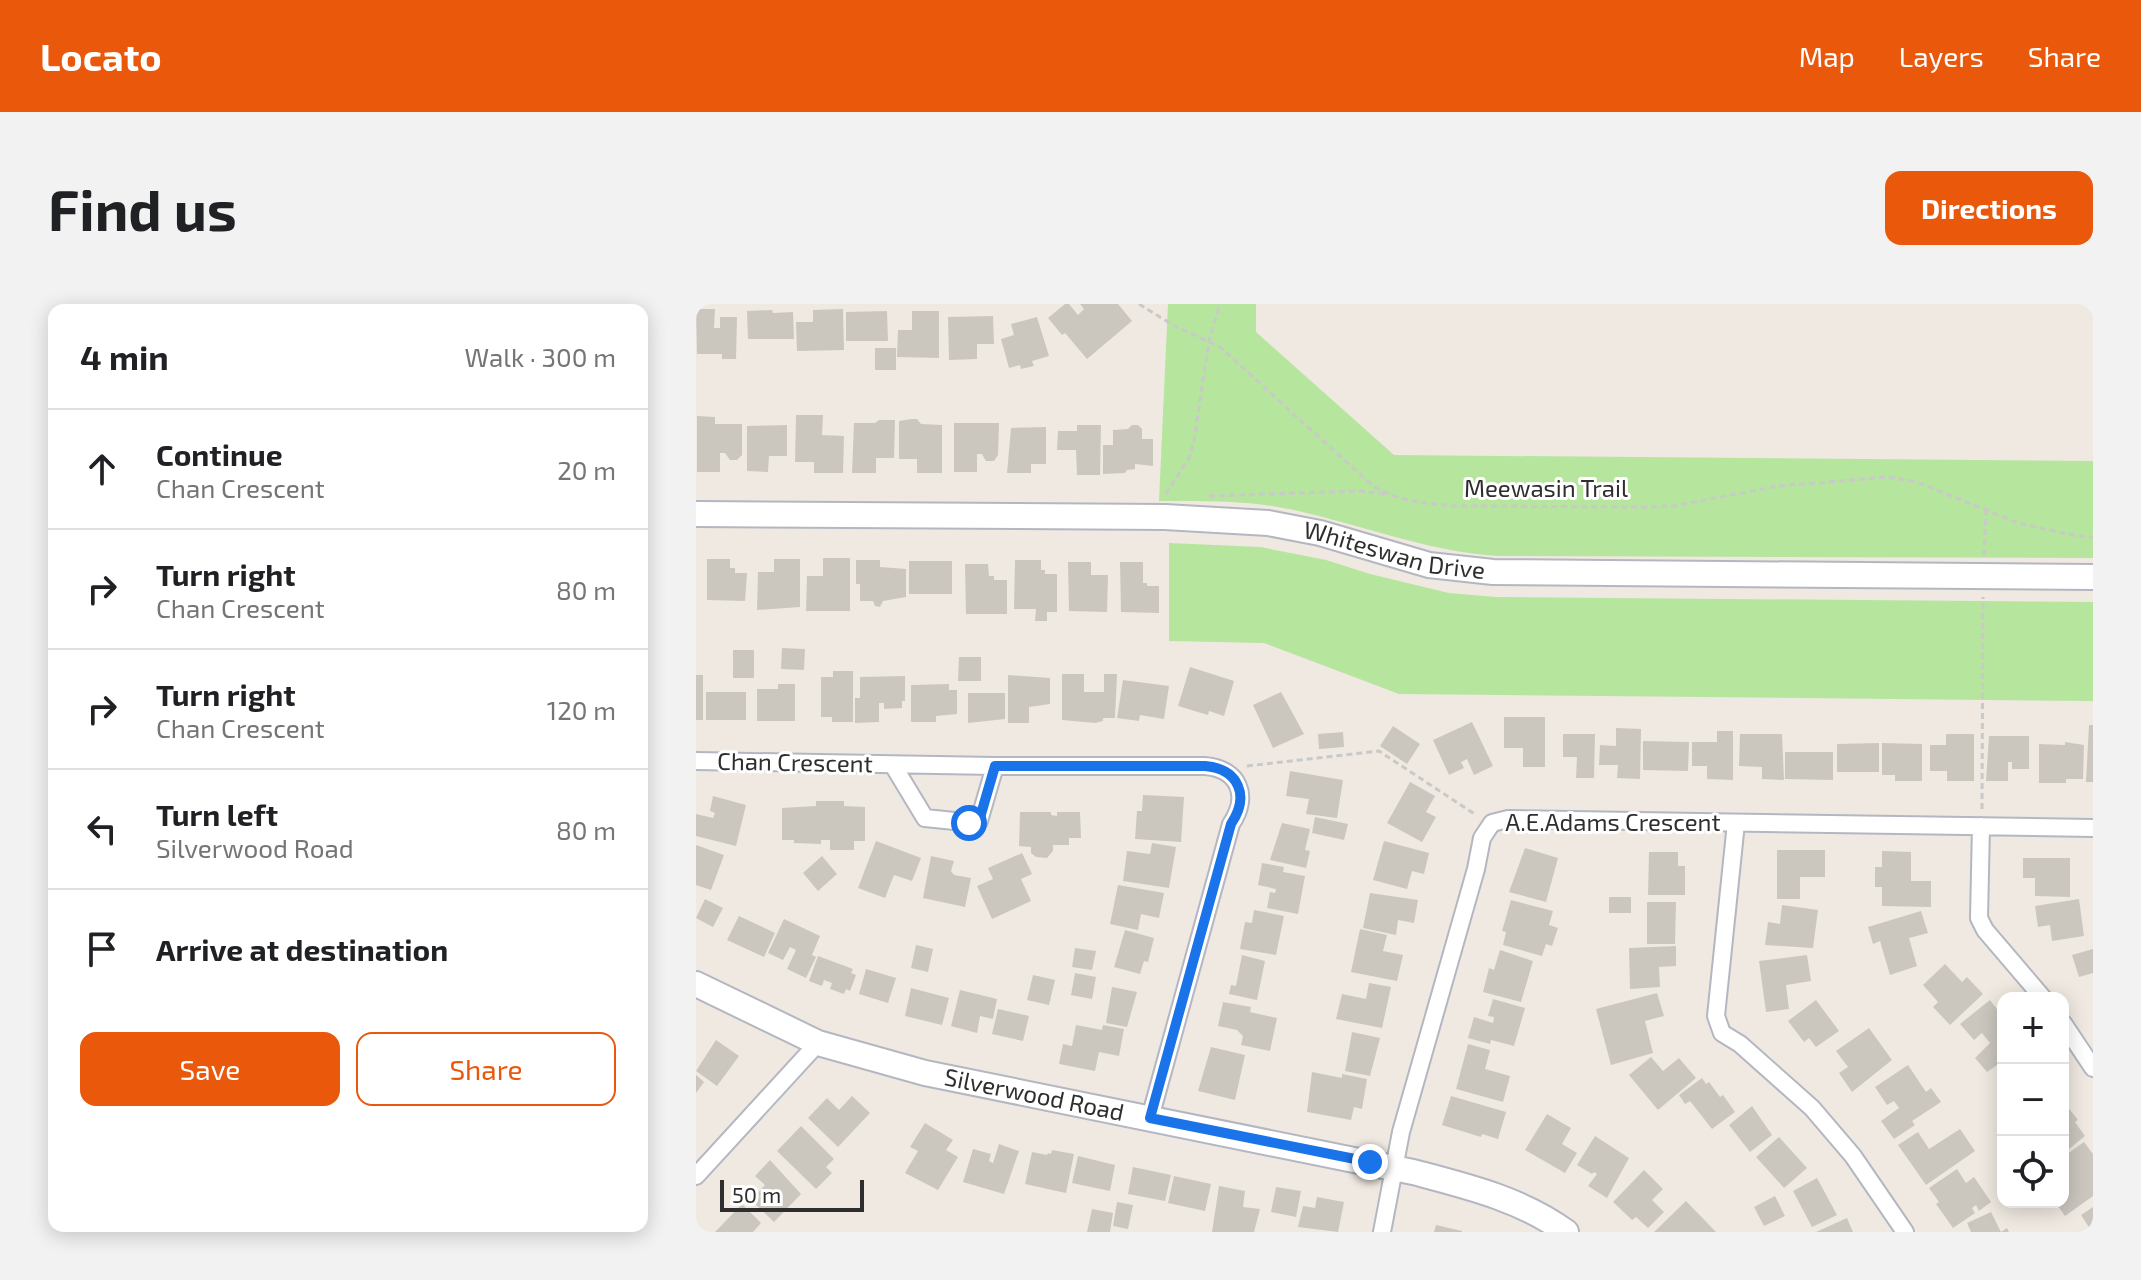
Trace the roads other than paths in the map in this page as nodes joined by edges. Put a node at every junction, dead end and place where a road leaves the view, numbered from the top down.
1 (696, 514) edge
2 (2093, 577) edge
3 (696, 761) edge
4 (893, 765) junction
5 (995, 766) junction
6 (1736, 823) junction
7 (1981, 826) junction
8 (2093, 828) edge
9 (696, 984) edge
10 (2038, 992) edge
11 (2069, 1032) edge
12 (818, 1043) junction
13 (2093, 1068) edge
14 (1150, 1118) junction
15 (1393, 1167) junction
16 (696, 1176) edge
17 (1382, 1232) edge
18 (1566, 1232) edge
19 (1905, 1232) edge

1 - 2 street, Whiteswan Drive
3 - 4 street, Chan Crescent
4 - 5 street, Chan Crescent
4 - 5 street, Chan Crescent
5 - 14 street, Chan Crescent
6 - 7 street, A.E.Adams Crescent
6 - 15 street, A.E.Adams Crescent
6 - 19 street
7 - 8 street, A.E.Adams Crescent
7 - 10 street
9 - 12 street, Silverwood Road
11 - 13 street
12 - 14 street, Silverwood Road
12 - 16 street
14 - 15 street, Silverwood Road
15 - 17 street
15 - 18 street, Silverwood Road

